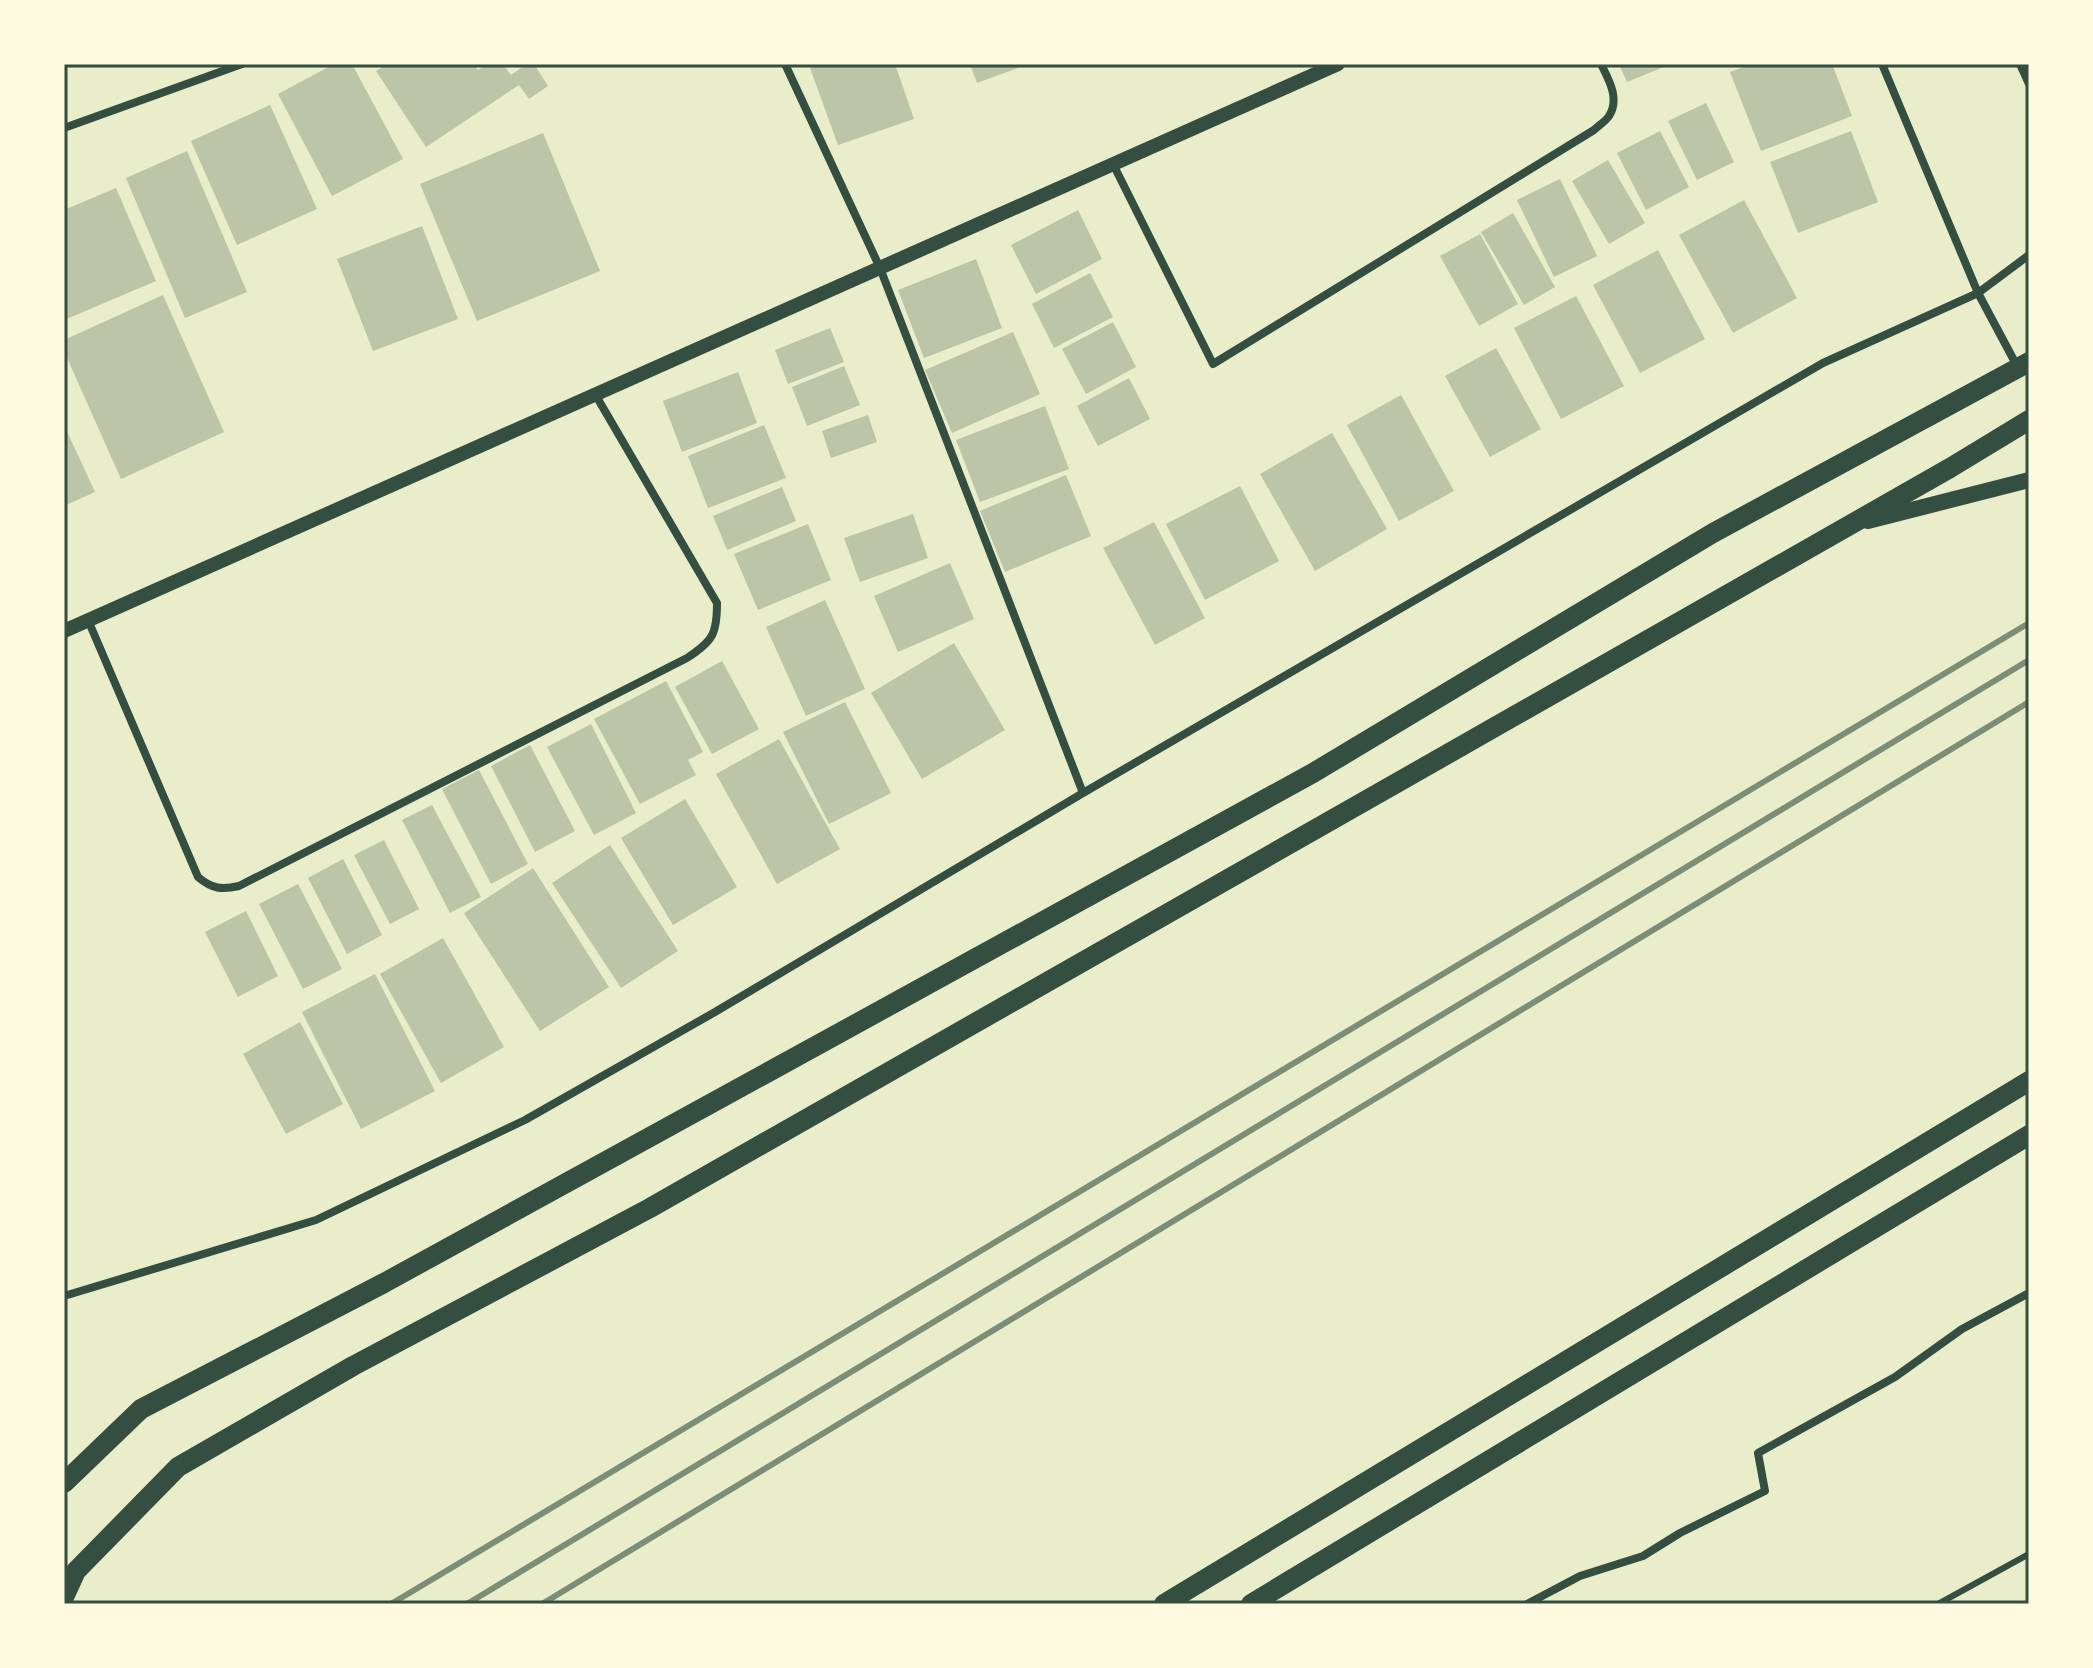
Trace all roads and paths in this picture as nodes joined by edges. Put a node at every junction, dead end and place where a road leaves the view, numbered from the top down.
1 (242, 64) edge
2 (785, 64) edge
3 (1338, 64) edge
4 (1601, 64) edge
5 (1882, 64) edge
6 (2020, 64) edge
7 (2029, 84) edge
8 (64, 128) edge
9 (1113, 164) junction
10 (2029, 255) edge
11 (880, 268) junction
12 (1978, 293) junction
13 (2024, 366) edge
14 (595, 394) junction
15 (2029, 420) edge
16 (2029, 480) edge
17 (1850, 525) junction
18 (88, 620) junction
19 (64, 631) edge
20 (1083, 793) junction
21 (2029, 1081) edge
22 (2029, 1135) edge
23 (2029, 1293) edge
24 (64, 1296) edge
25 (64, 1483) edge
26 (2029, 1554) edge
27 (64, 1597) edge
28 (1164, 1604) edge
29 (1251, 1604) edge
30 (1527, 1604) edge
31 (1938, 1604) edge

1 - 8 street
2 - 11 street
3 - 9 street
4 - 9 street
5 - 12 street
6 - 7 street
9 - 11 street
10 - 12 street
11 - 14 street
11 - 20 street
12 - 13 street
12 - 20 street
13 - 25 main road
14 - 18 street
14 - 18 street
15 - 17 main road
16 - 17 main road
17 - 27 main road
18 - 19 street
20 - 24 street
21 - 28 main road
22 - 29 main road
23 - 30 street
26 - 31 lane

